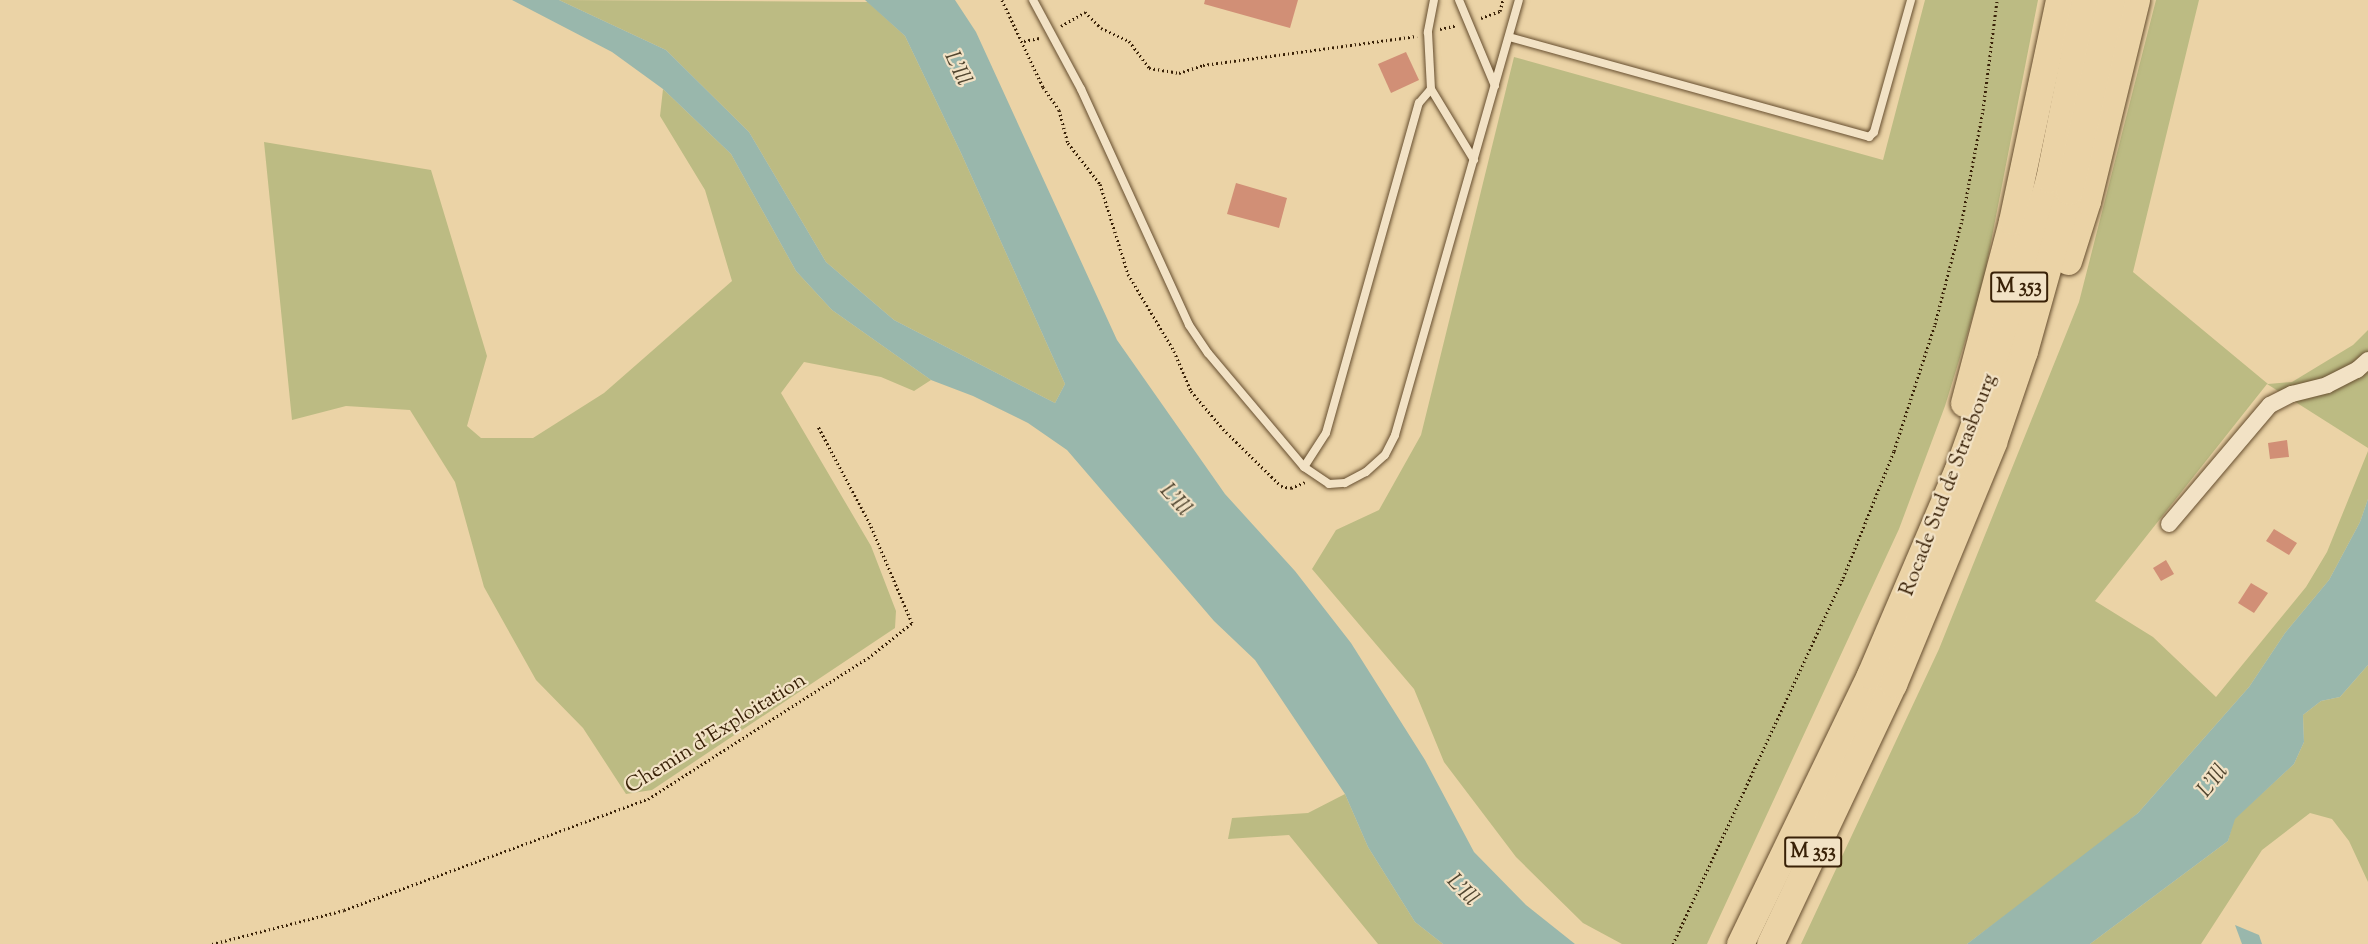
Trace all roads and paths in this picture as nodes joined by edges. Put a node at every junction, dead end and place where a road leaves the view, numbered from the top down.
1 (1002, 0) edge
2 (1033, 0) edge
3 (1434, 0) edge
4 (1459, 0) edge
5 (1503, 0) edge
6 (1519, 0) edge
7 (1911, 0) edge
8 (1997, 0) edge
9 (2059, 0) edge
10 (2085, 0) edge
11 (2111, 0) edge
12 (2136, 0) edge
13 (1468, 22) junction
14 (1050, 32) junction
15 (1428, 32) junction
16 (1509, 37) junction
17 (1024, 41) junction
18 (1495, 86) junction
19 (1431, 89) junction
20 (1474, 160) junction
21 (2368, 360) edge
22 (818, 426) dead end
23 (1993, 442) junction
24 (1304, 467) junction
25 (1316, 477) junction
26 (2169, 524) dead end
27 (1920, 565) junction
28 (212, 944) edge
29 (1673, 944) edge
30 (1740, 944) edge
31 (1770, 944) edge

1 - 17 path
2 - 14 lane
3 - 15 lane
4 - 13 lane
5 - 13 path
6 - 16 lane
7 - 16 lane
8 - 29 path
9 - 27 highway
10 - 27 highway, Rocade Sud de Strasbourg / M 353
11 - 23 highway, Rocade Sud de Strasbourg / M 353
12 - 23 highway
13 - 15 path
13 - 18 lane
14 - 15 path
14 - 17 path
14 - 24 lane
15 - 19 lane
16 - 18 lane
17 - 25 path
18 - 20 lane
19 - 20 lane
19 - 24 lane
20 - 25 lane
21 - 26 street
22 - 28 path, Chemin d'Exploitation
23 - 31 highway, Rocade Sud de Strasbourg / M 353
24 - 25 lane
27 - 30 highway, Rocade Sud de Strasbourg / M 353

